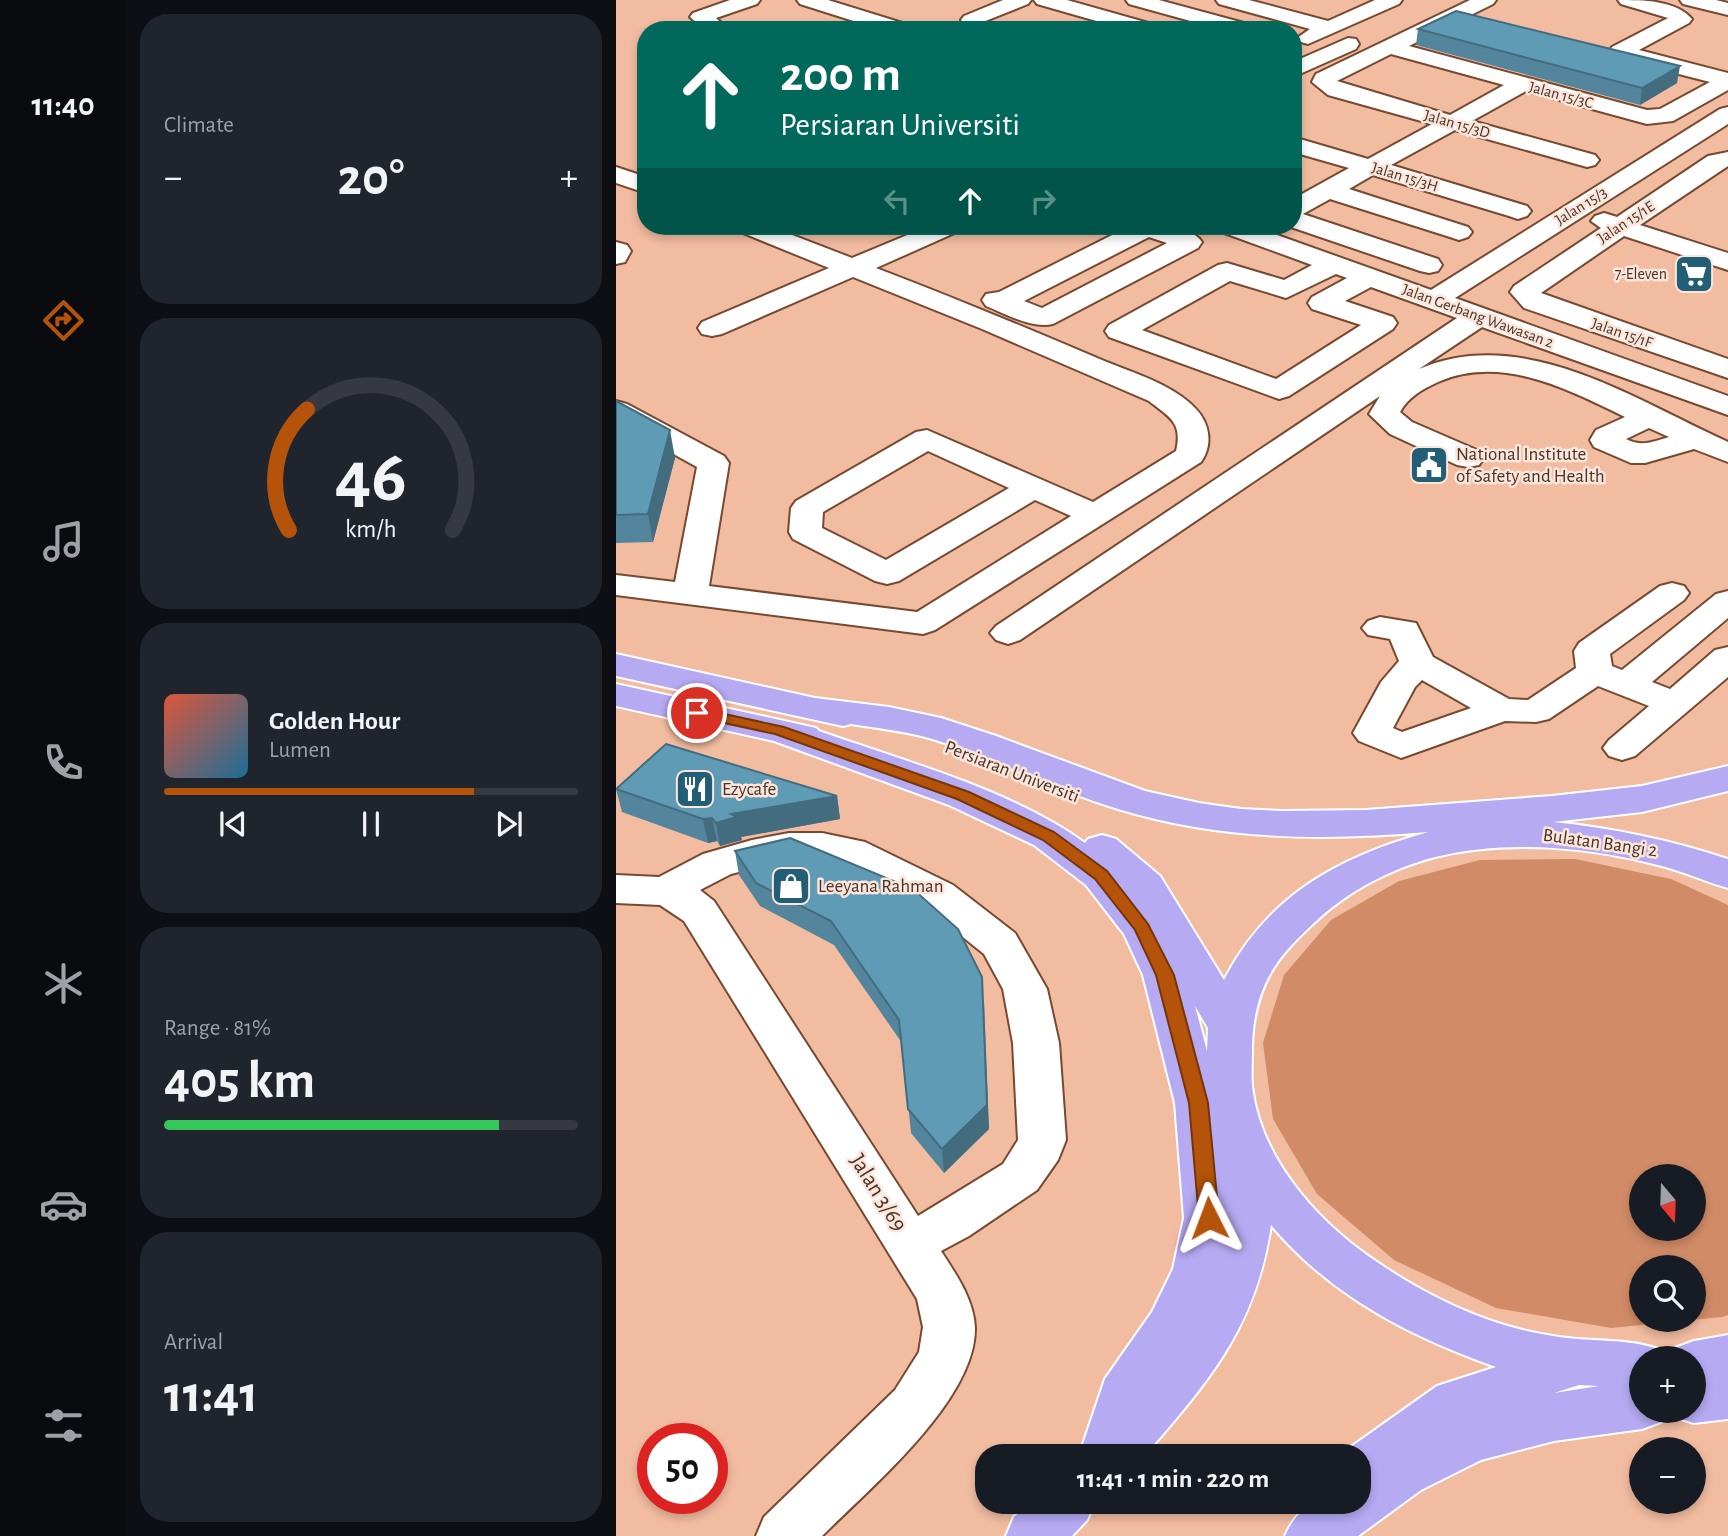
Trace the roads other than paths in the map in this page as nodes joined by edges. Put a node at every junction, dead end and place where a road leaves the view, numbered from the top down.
1 (750, 0) edge
2 (807, 0) edge
3 (1021, 0) edge
4 (1044, 0) edge
5 (1136, 0) edge
6 (1197, 0) edge
7 (1226, 0) edge
8 (1392, 0) edge
9 (1441, 0) edge
10 (1628, 0) edge
11 (1690, 0) edge
12 (1327, 3) dead end
13 (1728, 9) edge
14 (1173, 10) junction
15 (1486, 10) edge
16 (1364, 13) junction
17 (971, 20) dead end
18 (706, 21) edge
19 (876, 21) edge
20 (1114, 21) edge
21 (1151, 21) edge
22 (1214, 21) edge
23 (1330, 28) junction
24 (1376, 38) junction
25 (1302, 40) edge
26 (1593, 46) edge
27 (1620, 52) junction
28 (1302, 67) edge
29 (1728, 80) edge
30 (1523, 84) junction
31 (1728, 114) edge
32 (1452, 122) junction
33 (1302, 147) edge
34 (1728, 159) edge
35 (1587, 160) dead end
36 (1370, 167) junction
37 (617, 174) edge
38 (637, 182) edge
39 (1328, 190) junction
40 (1302, 204) edge
41 (1518, 211) dead end
42 (1573, 211) junction
43 (1302, 222) edge
44 (1620, 226) junction
45 (1459, 233) dead end
46 (778, 235) edge
47 (933, 235) edge
48 (956, 235) edge
49 (1130, 235) edge
50 (1168, 235) edge
51 (1263, 235) edge
52 (616, 250) edge
53 (616, 256) edge
54 (1728, 262) edge
55 (878, 264) junction
56 (1335, 264) junction
57 (1429, 265) dead end
58 (1369, 277) junction
59 (1526, 288) joint
60 (1286, 290) junction
61 (1434, 300) junction
62 (1001, 302) junction
63 (1322, 303) junction
64 (1479, 316) junction
65 (712, 328) dead end
66 (1728, 336) edge
67 (1698, 359) junction
68 (1728, 369) edge
69 (1410, 373) junction
70 (1728, 406) edge
71 (616, 410) edge
72 (1648, 417) junction
73 (1697, 439) junction
74 (1728, 453) edge
75 (1468, 458) dead end
76 (1034, 487) junction
77 (1095, 514) junction
78 (887, 574) junction
79 (616, 585) edge
80 (1672, 593) dead end
81 (690, 595) junction
82 (1728, 601) edge
83 (956, 604) junction
84 (1380, 628) dead end
85 (1008, 633) dead end
86 (1728, 658) edge
87 (1418, 663) junction
88 (616, 665) edge
89 (1611, 678) junction
90 (616, 695) edge
91 (1676, 704) junction
92 (818, 708) junction
93 (1501, 710) junction
94 (779, 730) junction
95 (1622, 748) dead end
96 (1728, 778) edge
97 (1728, 799) edge
98 (1570, 835) junction
99 (1412, 850) junction
100 (1728, 874) edge
101 (616, 889) edge
102 (667, 890) junction
103 (1230, 1027) junction
104 (1253, 1161) junction
105 (910, 1243) junction
106 (1728, 1358) edge
107 (1706, 1362) edge
108 (1574, 1363) junction
109 (1629, 1365) edge
110 (1728, 1396) edge
111 (1706, 1398) edge
112 (1629, 1406) edge
113 (1111, 1444) edge
114 (1118, 1444) edge
115 (1371, 1464) edge
116 (1055, 1514) edge
117 (1323, 1514) edge
118 (784, 1536) edge
119 (1034, 1536) edge
120 (1303, 1536) edge
121 (1313, 1536) edge

1 - 18 street
2 - 19 street
3 - 17 street
4 - 20 street
5 - 14 street
6 - 14 street
7 - 23 street
8 - 16 street
9 - 24 street
10 - 27 street
11 - 13 street
12 - 16 street
14 - 21 street
14 - 22 street
15 - 24 street
16 - 23 street
23 - 25 street
24 - 28 street
24 - 30 street, Jalan 15/3C
24 - 32 street, Jalan 15/3D
26 - 27 street
27 - 29 street
29 - 30 street, Jalan 15/3C
30 - 32 street
31 - 42 street, Jalan 15/3
32 - 35 street, Jalan 15/3D
32 - 36 street
33 - 36 street, Jalan 15/3H
34 - 44 street, Jalan 15/1E
36 - 39 street
36 - 41 street, Jalan 15/3H
37 - 38 street
39 - 40 street
39 - 45 street
42 - 44 street
42 - 61 street, Jalan 15/3
43 - 57 street
44 - 54 street
44 - 59 street, Jalan 15/1E
46 - 55 street
47 - 55 street
48 - 55 street
49 - 62 street
50 - 62 street
51 - 56 street, Jalan Gerbang Wawasan 2
52 - 53 street
55 - 62 street
55 - 65 street
55 - 77 street
56 - 58 street, Jalan Gerbang Wawasan 2
56 - 60 street
58 - 61 street, Jalan Gerbang Wawasan 2
58 - 63 street
59 - 67 street, Jalan 15/1F
60 - 63 street
60 - 63 street
61 - 64 street, Jalan Gerbang Wawasan 2
64 - 69 street
64 - 70 street, Jalan Gerbang Wawasan 2
66 - 67 street
67 - 68 street, Jalan 15/1F
69 - 72 street
69 - 75 street
69 - 85 street
71 - 81 street
72 - 73 street
72 - 73 street
73 - 74 street
76 - 77 street
76 - 78 street
76 - 78 street
77 - 83 street
78 - 83 street
79 - 81 street
80 - 89 street
81 - 83 street
82 - 89 street
84 - 87 street
86 - 91 street
87 - 93 street
87 - 93 street
88 - 92 main road, Persiaran Universiti
89 - 91 street
89 - 93 street
90 - 94 main road, Persiaran Universiti
91 - 95 street
92 - 96 main road
92 - 99 main road, Persiaran Universiti
94 - 103 main road, Persiaran Universiti
94 - 113 main road
97 - 98 main road
98 - 99 main road, Bulatan Bangi 2
98 - 100 main road, Bulatan Bangi 2
99 - 103 main road, Bulatan Bangi 2
101 - 102 street
102 - 105 street, Jalan 3/69
102 - 105 street
103 - 104 main road, Bulatan Bangi 2
104 - 108 main road, Bulatan Bangi 2
104 - 114 main road
105 - 118 street, Jalan 3/69
106 - 107 main road
108 - 109 main road, Bulatan Bangi 2
108 - 115 main road
110 - 111 main road
112 - 121 main road
116 - 119 main road
117 - 120 main road

